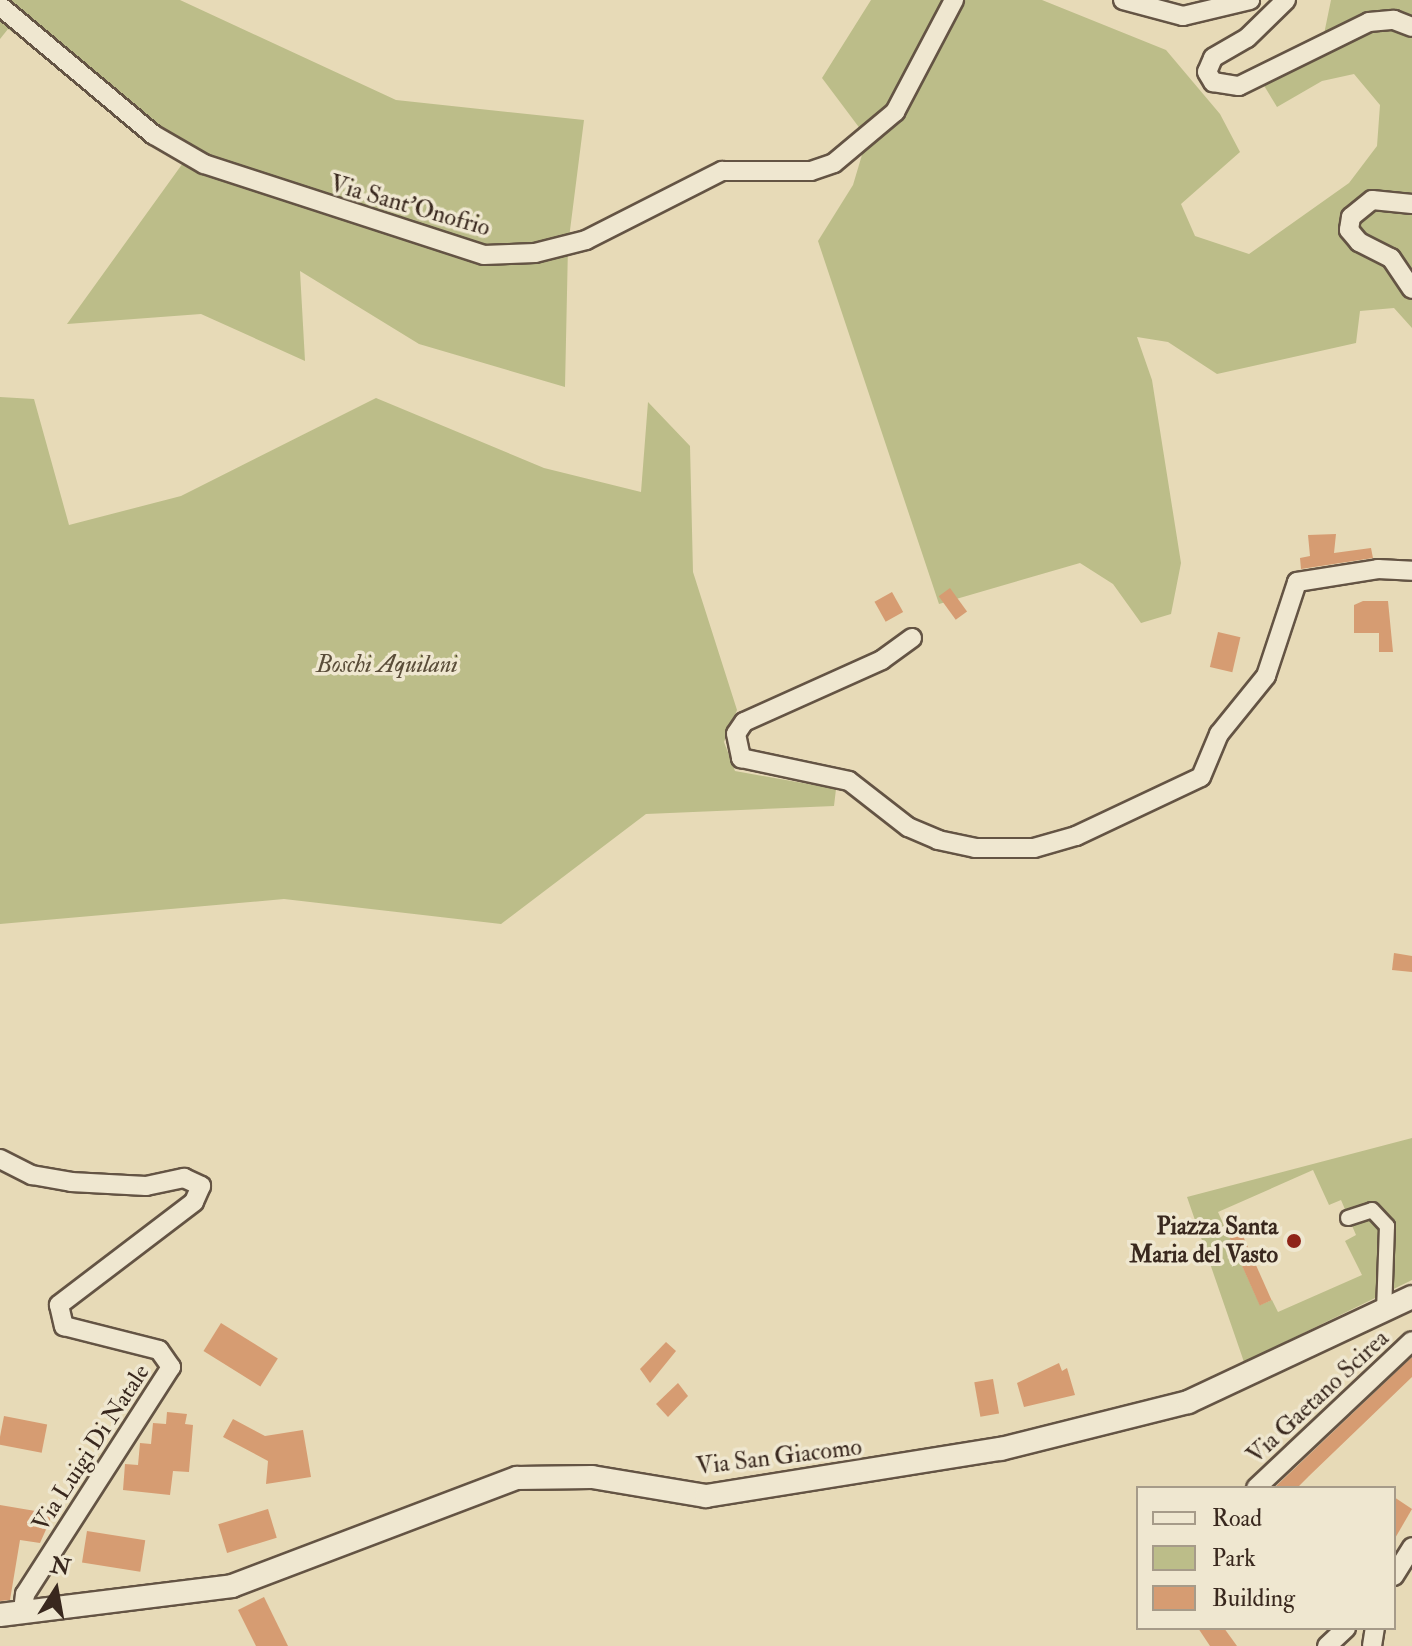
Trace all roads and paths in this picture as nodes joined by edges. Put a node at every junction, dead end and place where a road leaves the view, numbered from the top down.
1 (954, 0) edge
2 (1123, 0) edge
3 (1250, 0) edge
4 (1286, 0) edge
5 (0, 6) edge
6 (1412, 27) edge
7 (1412, 204) edge
8 (1412, 289) edge
9 (1412, 571) edge
10 (912, 638) dead end
11 (0, 1159) edge
12 (1348, 1218) dead end
13 (1412, 1297) edge
14 (1384, 1312) junction
15 (1412, 1341) edge
16 (1258, 1486) edge
17 (1412, 1547) edge
18 (1396, 1573) edge
19 (23, 1611) junction
20 (0, 1615) edge
21 (1344, 1630) edge
22 (1327, 1646) edge

1 - 5 street, Via Sant'Onofrio
2 - 3 street
4 - 6 street
7 - 8 street
9 - 10 street
11 - 19 street, Via Luigi Di Natale
12 - 14 street
13 - 14 street, Via San Giacomo
14 - 19 street, Via San Giacomo
15 - 16 street, Via Gaetano Scirea
17 - 18 street
19 - 20 street, Via San Giacomo
21 - 22 street

